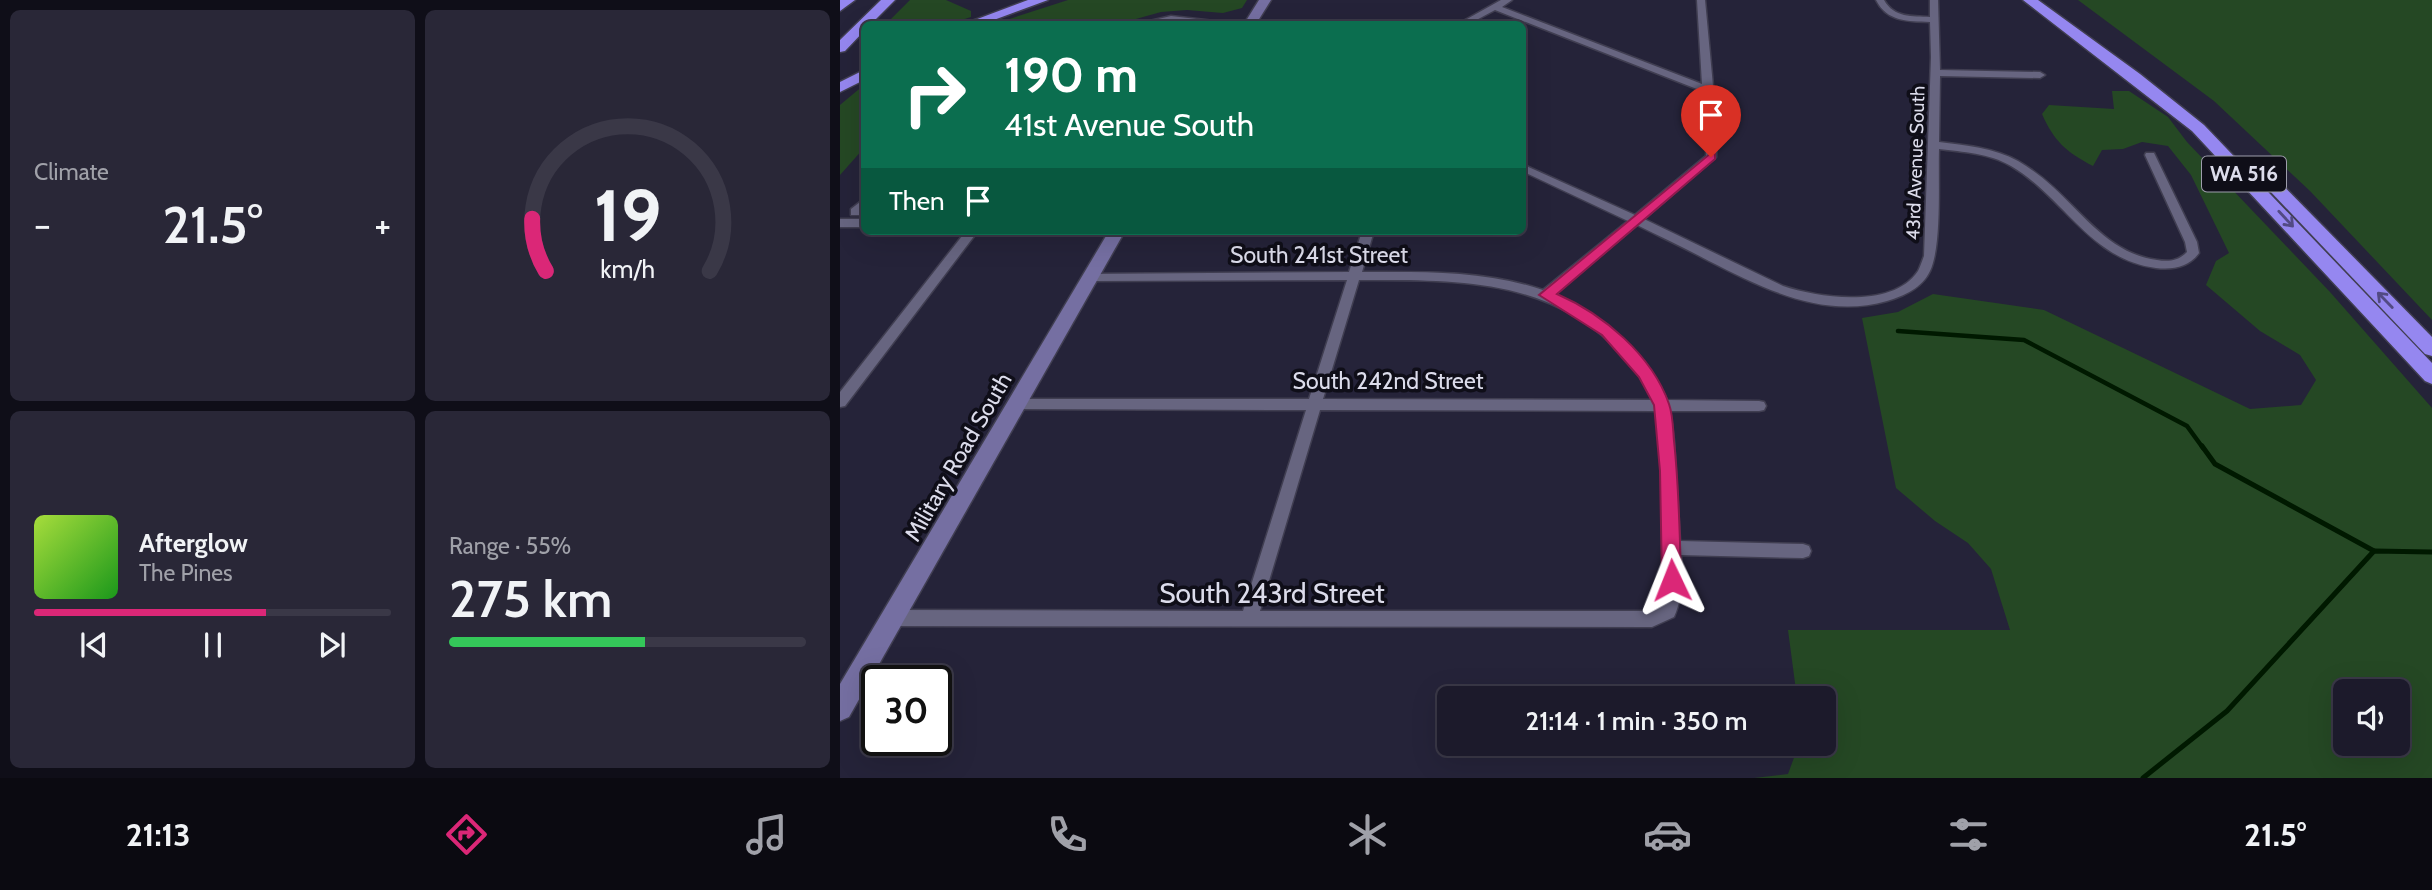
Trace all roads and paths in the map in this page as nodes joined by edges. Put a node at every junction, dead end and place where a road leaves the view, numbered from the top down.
1 (848, 0) edge
2 (888, 0) edge
3 (1041, 0) edge
4 (1265, 0) edge
5 (1508, 0) edge
6 (1701, 0) edge
7 (1880, 0) edge
8 (1934, 0) edge
9 (2030, 0) edge
10 (2046, 0) edge
11 (840, 7) edge
12 (1494, 7) junction
13 (1935, 20) junction
14 (867, 21) edge
15 (980, 21) edge
16 (1159, 21) edge
17 (1188, 21) edge
18 (1252, 21) edge
19 (1468, 21) edge
20 (861, 27) edge
21 (840, 48) edge
22 (1935, 73) junction
23 (2040, 75) dead end
24 (861, 76) edge
25 (840, 88) edge
26 (1707, 89) junction
27 (1933, 145) junction
28 (2150, 155) dead end
29 (1526, 169) edge
30 (861, 206) edge
31 (855, 212) dead end
32 (1636, 219) junction
33 (840, 223) edge
34 (861, 223) edge
35 (969, 235) edge
36 (1115, 235) edge
37 (1367, 235) edge
38 (1355, 276) junction
39 (1091, 277) junction
40 (1546, 295) junction
41 (2432, 349) edge
42 (2432, 376) edge
43 (840, 402) edge
44 (1315, 403) junction
45 (1017, 404) junction
46 (1662, 405) junction
47 (1759, 406) dead end
48 (1671, 548) junction
49 (1803, 551) dead end
50 (893, 618) junction
51 (1249, 619) junction
52 (840, 708) edge

1 - 11 highway
2 - 14 highway
3 - 15 highway
4 - 18 main road
5 - 12 street
6 - 26 street
7 - 13 street
8 - 13 street, 43rd Avenue South
9 -> 42 highway, WA 516
41 -> 10 highway, WA 516
12 - 19 street
12 - 26 street
13 - 22 street, 43rd Avenue South
16 - 17 street
20 - 21 highway
22 - 23 street
22 - 27 street, 43rd Avenue South
24 - 25 highway
26 - 32 street
27 - 28 street
27 - 32 street, 43rd Avenue South
29 - 32 street
30 - 31 street
32 - 40 street
33 - 34 street
35 - 43 street
36 - 39 main road, Military Road South
37 - 38 street
38 - 39 street, South 241st Street
38 - 40 street, South 241st Street
38 - 44 street
39 - 45 main road, Military Road South
40 - 46 street, South 241st Street
44 - 45 street, South 242nd Street
44 - 46 street, South 242nd Street
44 - 51 street
45 - 50 main road, Military Road South
46 - 47 street, South 242nd Street
46 - 48 street
48 - 49 street
48 - 51 street, South 243rd Street
50 - 51 street, South 243rd Street
50 - 52 main road, Military Road South

